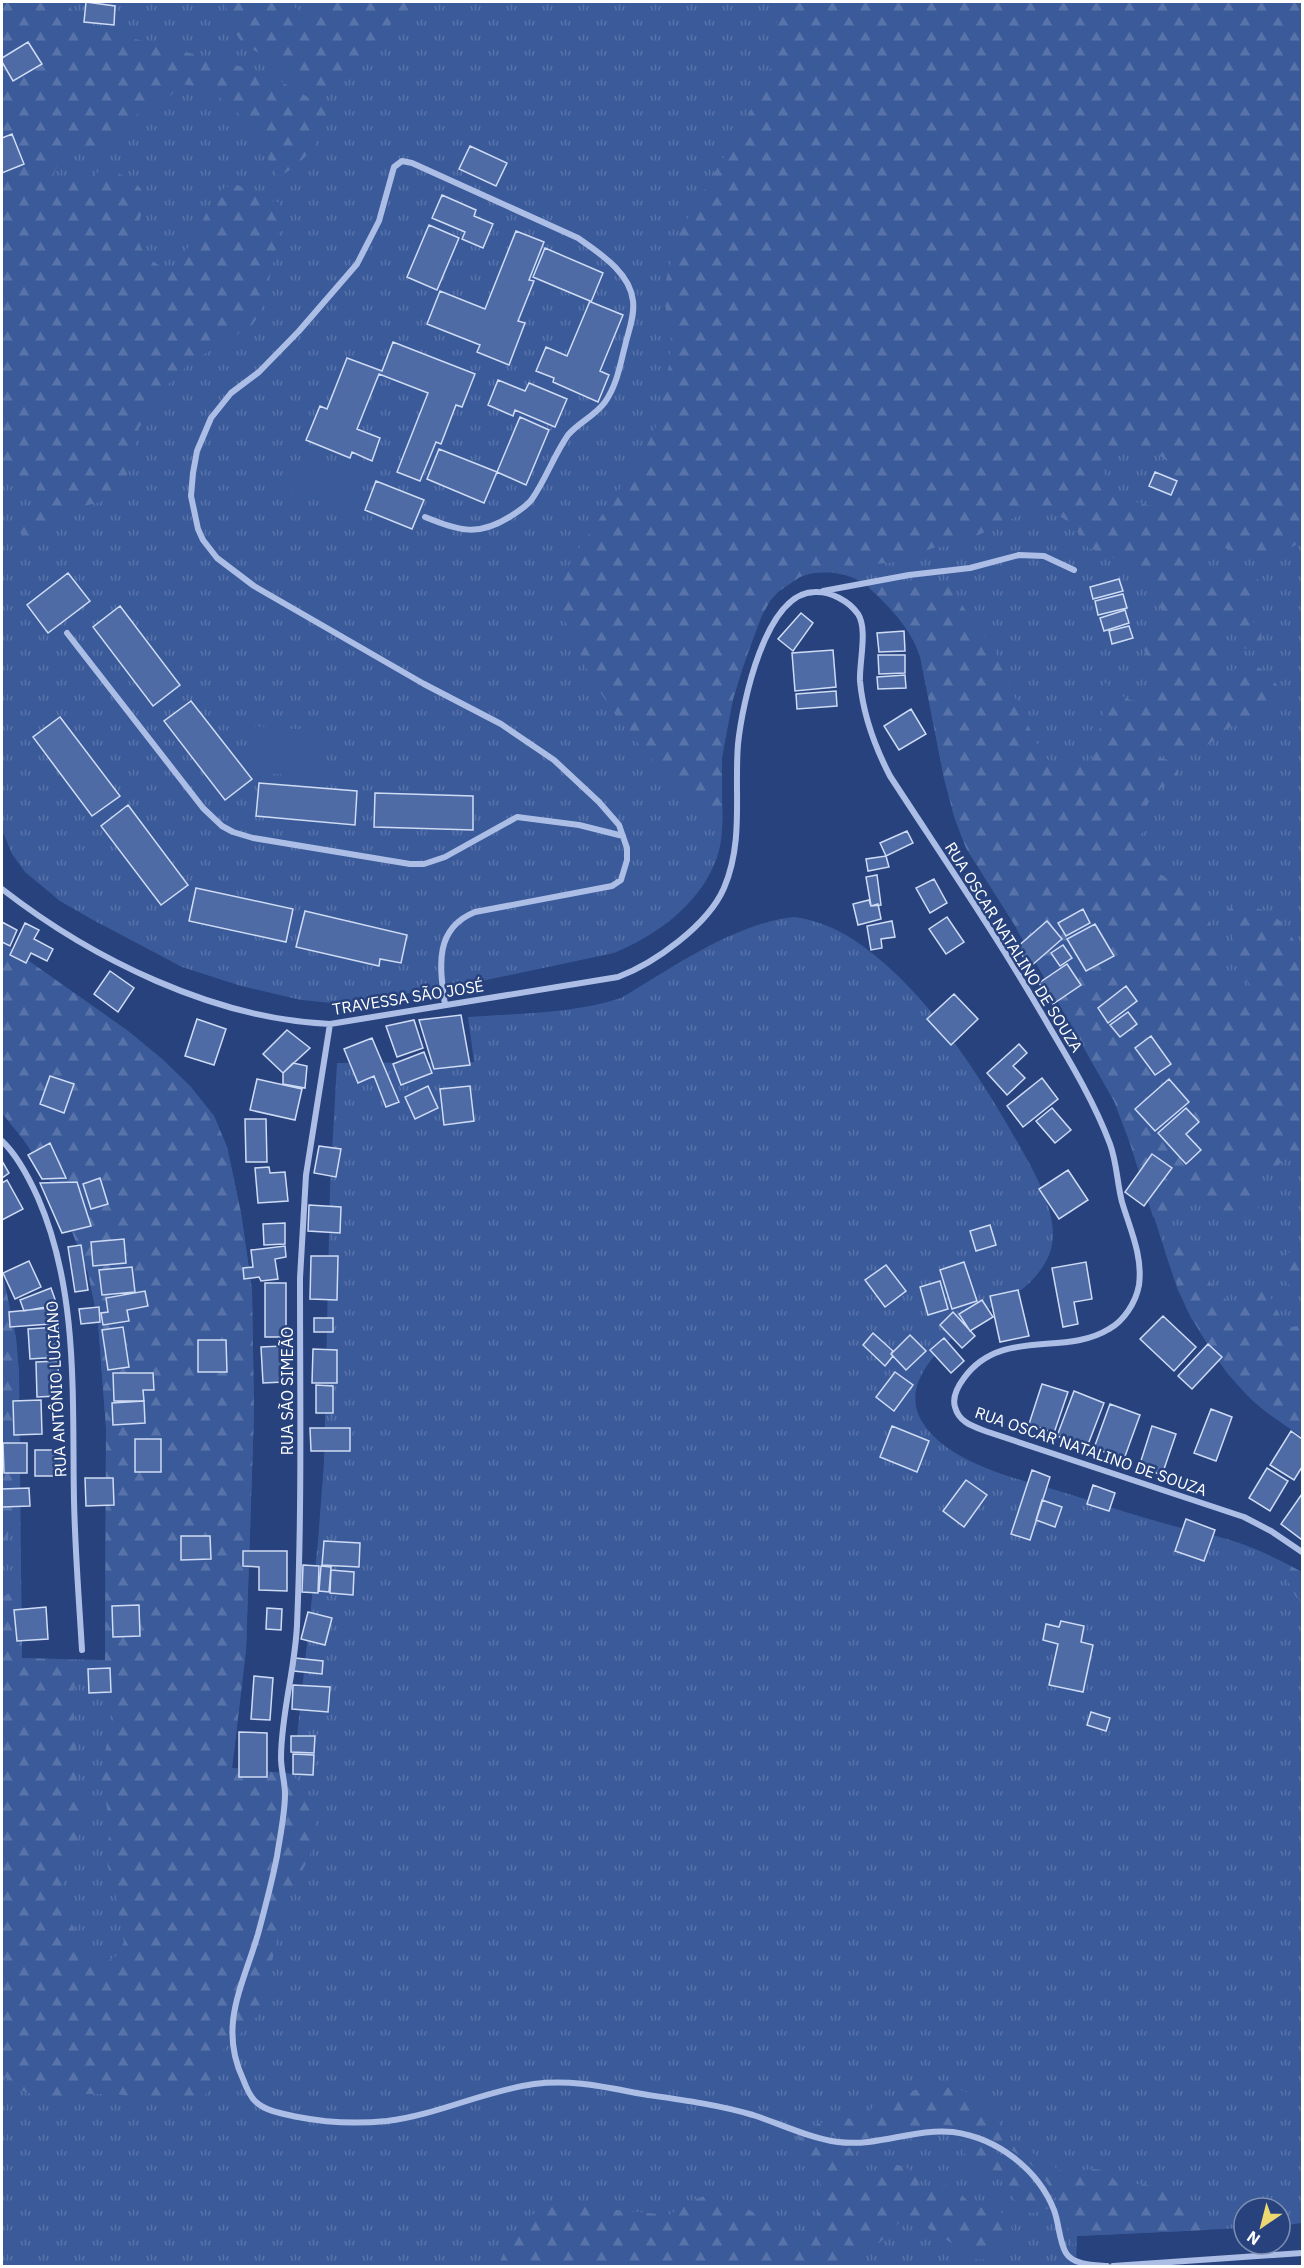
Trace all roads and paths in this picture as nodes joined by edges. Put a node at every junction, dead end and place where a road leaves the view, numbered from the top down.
1 (425, 517) dead end
2 (1074, 570) dead end
3 (819, 591) junction
4 (67, 633) dead end
5 (623, 836) junction
6 (2, 890) edge
7 (445, 1005) junction
8 (330, 1024) junction
9 (2, 1141) edge
10 (1302, 1552) edge
11 (82, 1650) dead end
12 (1302, 2253) edge
13 (1107, 2266) edge
14 (1113, 2266) edge

1 - 5 street
2 - 3 street
3 - 7 street, TRAVESSA SÃO JOSÉ
3 - 10 street, RUA OSCAR NATALINO DE SOUZA
4 - 5 street
5 - 7 street
6 - 8 street, TRAVESSA SÃO JOSÉ
7 - 8 street, TRAVESSA SÃO JOSÉ
8 - 13 street, RUA SÃO SIMEÃO
9 - 11 street, RUA ANTÔNIO LUCIANO
12 - 14 street

